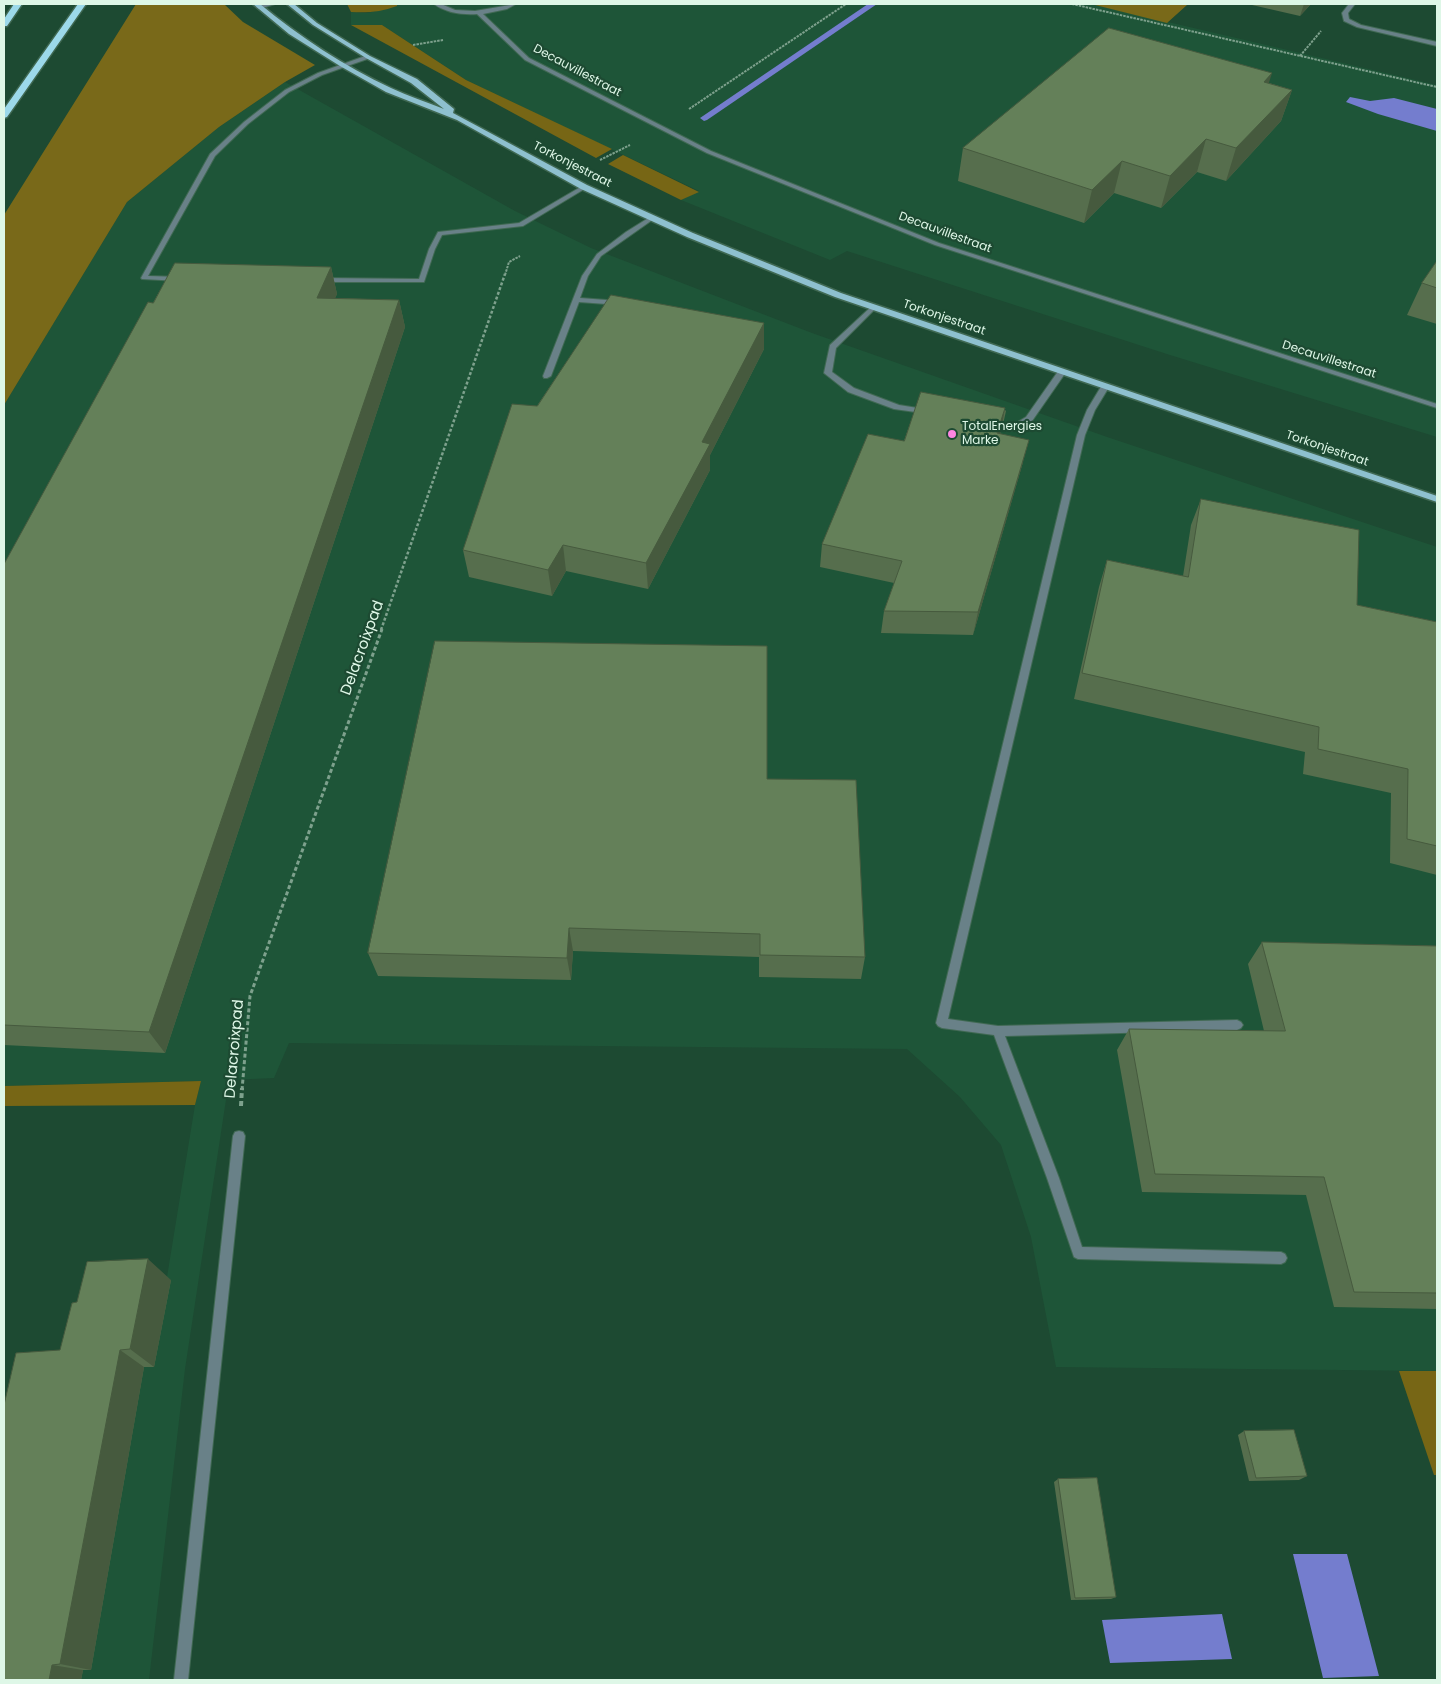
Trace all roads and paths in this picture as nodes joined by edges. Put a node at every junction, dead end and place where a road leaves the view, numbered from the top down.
1 (18, 4) edge
2 (82, 4) edge
3 (272, 4) edge
4 (290, 4) edge
5 (437, 4) edge
6 (514, 4) edge
7 (846, 4) edge
8 (1072, 4) edge
9 (1352, 4) edge
10 (258, 5) edge
11 (478, 12) junction
12 (4, 24) edge
13 (1437, 44) edge
14 (368, 57) junction
15 (342, 65) junction
16 (1437, 87) edge
17 (4, 115) edge
18 (460, 118) junction
19 (661, 128) junction
20 (632, 144) dead end
21 (607, 156) dead end
22 (584, 187) junction
23 (652, 218) junction
24 (526, 253) dead end
25 (183, 279) edge
26 (312, 280) edge
27 (576, 300) junction
28 (632, 306) edge
29 (874, 307) junction
30 (1062, 372) junction
31 (547, 376) dead end
32 (1105, 387) junction
33 (1437, 406) edge
34 (936, 414) edge
35 (984, 423) edge
36 (1437, 499) edge
37 (1237, 1025) dead end
38 (998, 1031) junction
39 (238, 1136) joint
40 (1281, 1258) dead end
41 (181, 1680) edge

1 - 12 highway
2 - 17 highway
3 - 10 street
4 - 14 main road, Torkonjestraat
5 - 11 street
6 - 11 street
7 - 19 path
8 - 16 path
9 - 13 street
10 - 15 main road, Torkonjestraat
11 - 19 street, Decauvillestraat
14 - 15 street
14 - 18 main road, Torkonjestraat
15 - 18 main road, Torkonjestraat
15 - 25 street
18 - 22 main road, Torkonjestraat
19 - 33 street, Decauvillestraat
20 - 21 path
22 - 23 main road, Torkonjestraat
22 - 26 street
23 - 27 street
23 - 29 main road, Torkonjestraat
24 - 39 path, Delacroixpad
27 - 28 street
27 - 31 street
29 - 30 main road, Torkonjestraat
29 - 34 street
30 - 32 main road, Torkonjestraat
30 - 35 street
32 - 36 main road, Torkonjestraat
32 - 38 street
37 - 38 street
38 - 40 street
39 - 41 street

